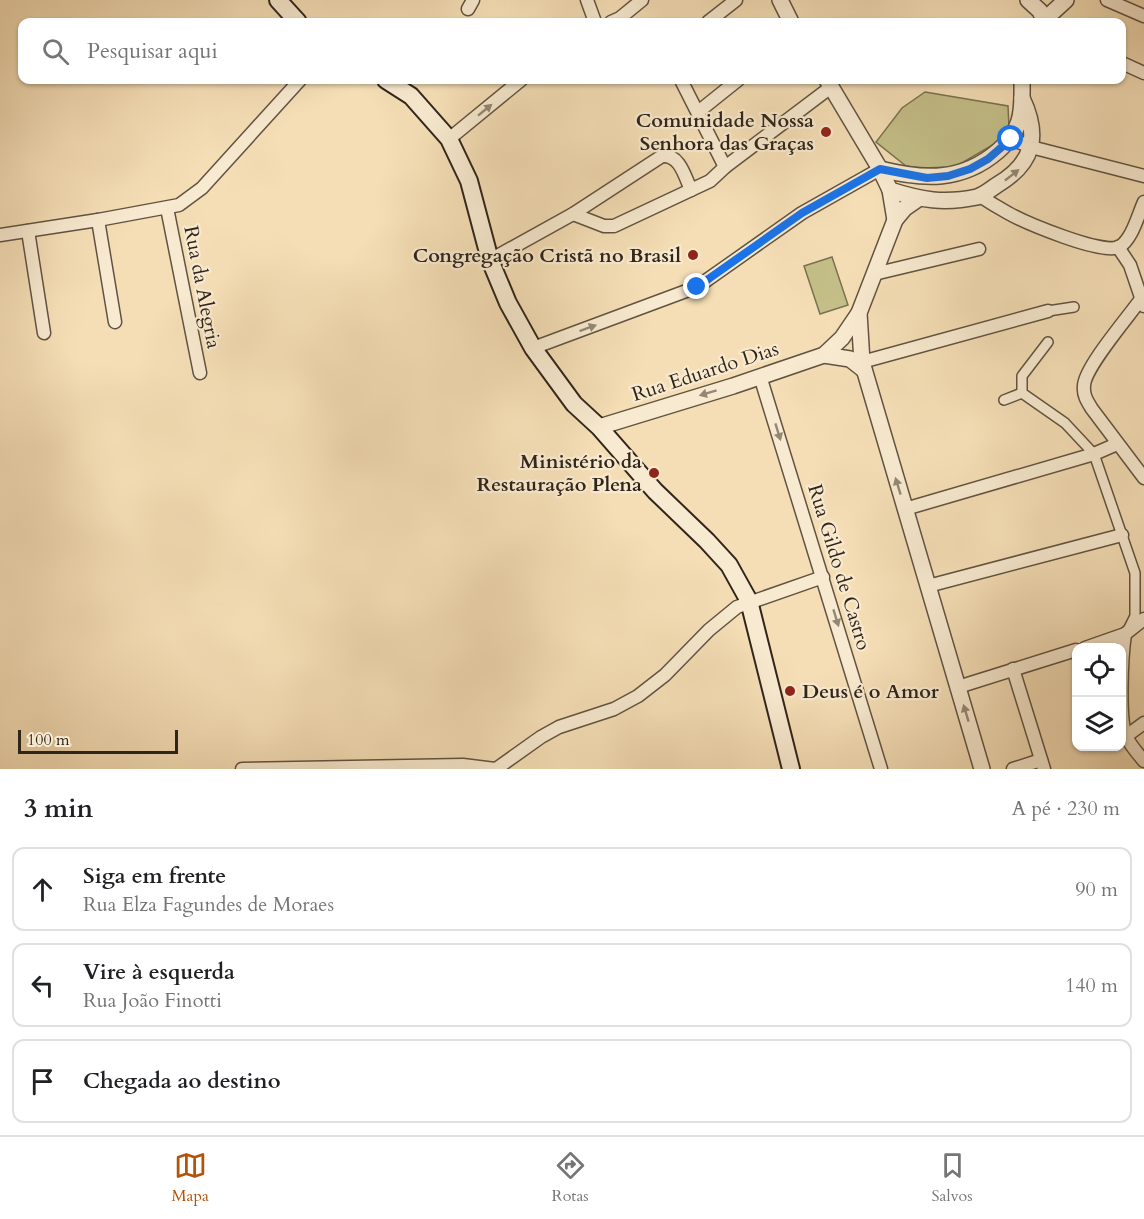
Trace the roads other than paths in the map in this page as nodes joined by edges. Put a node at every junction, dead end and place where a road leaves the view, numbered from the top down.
1 (278, 0) edge
2 (586, 0) edge
3 (642, 0) edge
4 (736, 0) edge
5 (780, 0) edge
6 (1028, 0) edge
7 (1066, 0) edge
8 (1107, 0) edge
9 (1144, 16) edge
10 (294, 18) edge
11 (593, 18) edge
12 (620, 18) edge
13 (713, 18) edge
14 (789, 18) edge
15 (1042, 18) edge
16 (1047, 18) edge
17 (1126, 65) edge
18 (1144, 73) edge
19 (296, 84) edge
20 (392, 84) edge
21 (516, 84) edge
22 (683, 84) edge
23 (733, 84) edge
24 (828, 84) edge
25 (830, 84) edge
26 (1022, 84) edge
27 (1022, 98) junction
28 (698, 112) junction
29 (1011, 139) junction
30 (449, 140) junction
31 (1031, 147) junction
32 (725, 167) junction
33 (880, 169) junction
34 (1144, 176) edge
35 (691, 190) junction
36 (890, 190) junction
37 (980, 196) junction
38 (918, 200) junction
39 (1144, 202) edge
40 (167, 208) junction
41 (573, 214) junction
42 (1144, 217) edge
43 (98, 220) junction
44 (895, 220) junction
45 (1133, 228) junction
46 (28, 231) junction
47 (0, 235) edge
48 (1118, 247) junction
49 (979, 249) dead end
50 (490, 260) junction
51 (874, 274) junction
52 (1142, 303) edge
53 (1074, 307) dead end
54 (1048, 312) joint
55 (859, 313) junction
56 (115, 322) dead end
57 (44, 333) dead end
58 (1048, 342) dead end
59 (533, 348) junction
60 (824, 355) junction
61 (863, 366) junction
62 (200, 373) dead end
63 (760, 376) junction
64 (1022, 393) junction
65 (1004, 400) dead end
66 (599, 427) junction
67 (1117, 444) junction
68 (1094, 454) junction
69 (1144, 478) edge
70 (905, 509) junction
71 (1122, 535) junction
72 (823, 577) junction
73 (928, 586) junction
74 (749, 601) junction
75 (1144, 619) edge
76 (1125, 634) junction
77 (1099, 643) edge
78 (1072, 651) edge
79 (1013, 669) junction
80 (958, 687) junction
81 (1122, 697) edge
82 (1144, 723) edge
83 (1126, 736) edge
84 (1126, 738) edge
85 (1144, 761) edge
86 (1043, 765) edge
87 (408, 767) edge
88 (242, 769) edge
89 (496, 769) edge
90 (791, 769) edge
91 (881, 769) edge
92 (982, 769) edge
93 (1013, 769) edge

1 - 10 main road
2 - 11 street
3 - 12 street
4 - 13 street
5 - 14 street
6 - 15 street
7 - 16 street
8 - 9 street
17 - 18 street
19 - 40 street
20 - 30 main road
30 -> 21 street
22 - 28 street
23 - 28 street
24 - 32 street
25 - 33 street
26 - 27 street
27 - 29 street
27 - 31 street
28 - 32 street
29 - 31 street
29 - 33 street
30 - 50 main road
31 - 34 street
37 -> 31 street
32 - 35 street
33 - 36 street
59 -> 33 street
35 - 41 street
35 - 41 street
36 - 38 street
36 - 44 street
37 - 38 street
37 - 48 street
38 - 44 street
39 - 45 street
40 - 43 street
40 - 62 street, Rua da Alegria
41 - 50 street
42 - 45 street
43 - 46 street
43 - 56 street
44 - 51 street
45 - 48 street
46 - 47 street
46 - 57 street
48 - 52 street
49 - 51 street
50 - 59 main road
51 - 55 street
52 - 67 street
53 - 54 street
54 - 61 street
55 - 60 street, Rua Eduardo Dias
55 - 61 street
58 - 64 street
59 - 66 main road
60 - 61 street
60 - 63 street, Rua Eduardo Dias
70 -> 61 street
63 -> 66 street, Rua Eduardo Dias
63 -> 72 street, Rua Gildo de Castro
64 - 65 street
64 - 68 street
66 - 74 main road
67 - 68 street
67 - 69 street
68 - 70 street
68 - 71 street
70 - 73 street
71 - 73 street
71 - 76 street
72 - 74 street
72 -> 91 street, Rua Gildo de Castro
73 - 80 street
74 - 89 street
74 - 90 main road
75 - 76 street
76 - 77 street
76 - 81 street
78 - 79 street
79 - 80 street
79 - 86 street
92 -> 80 street
82 - 83 street
84 - 85 street
86 - 93 street
87 - 88 street
87 - 89 street

